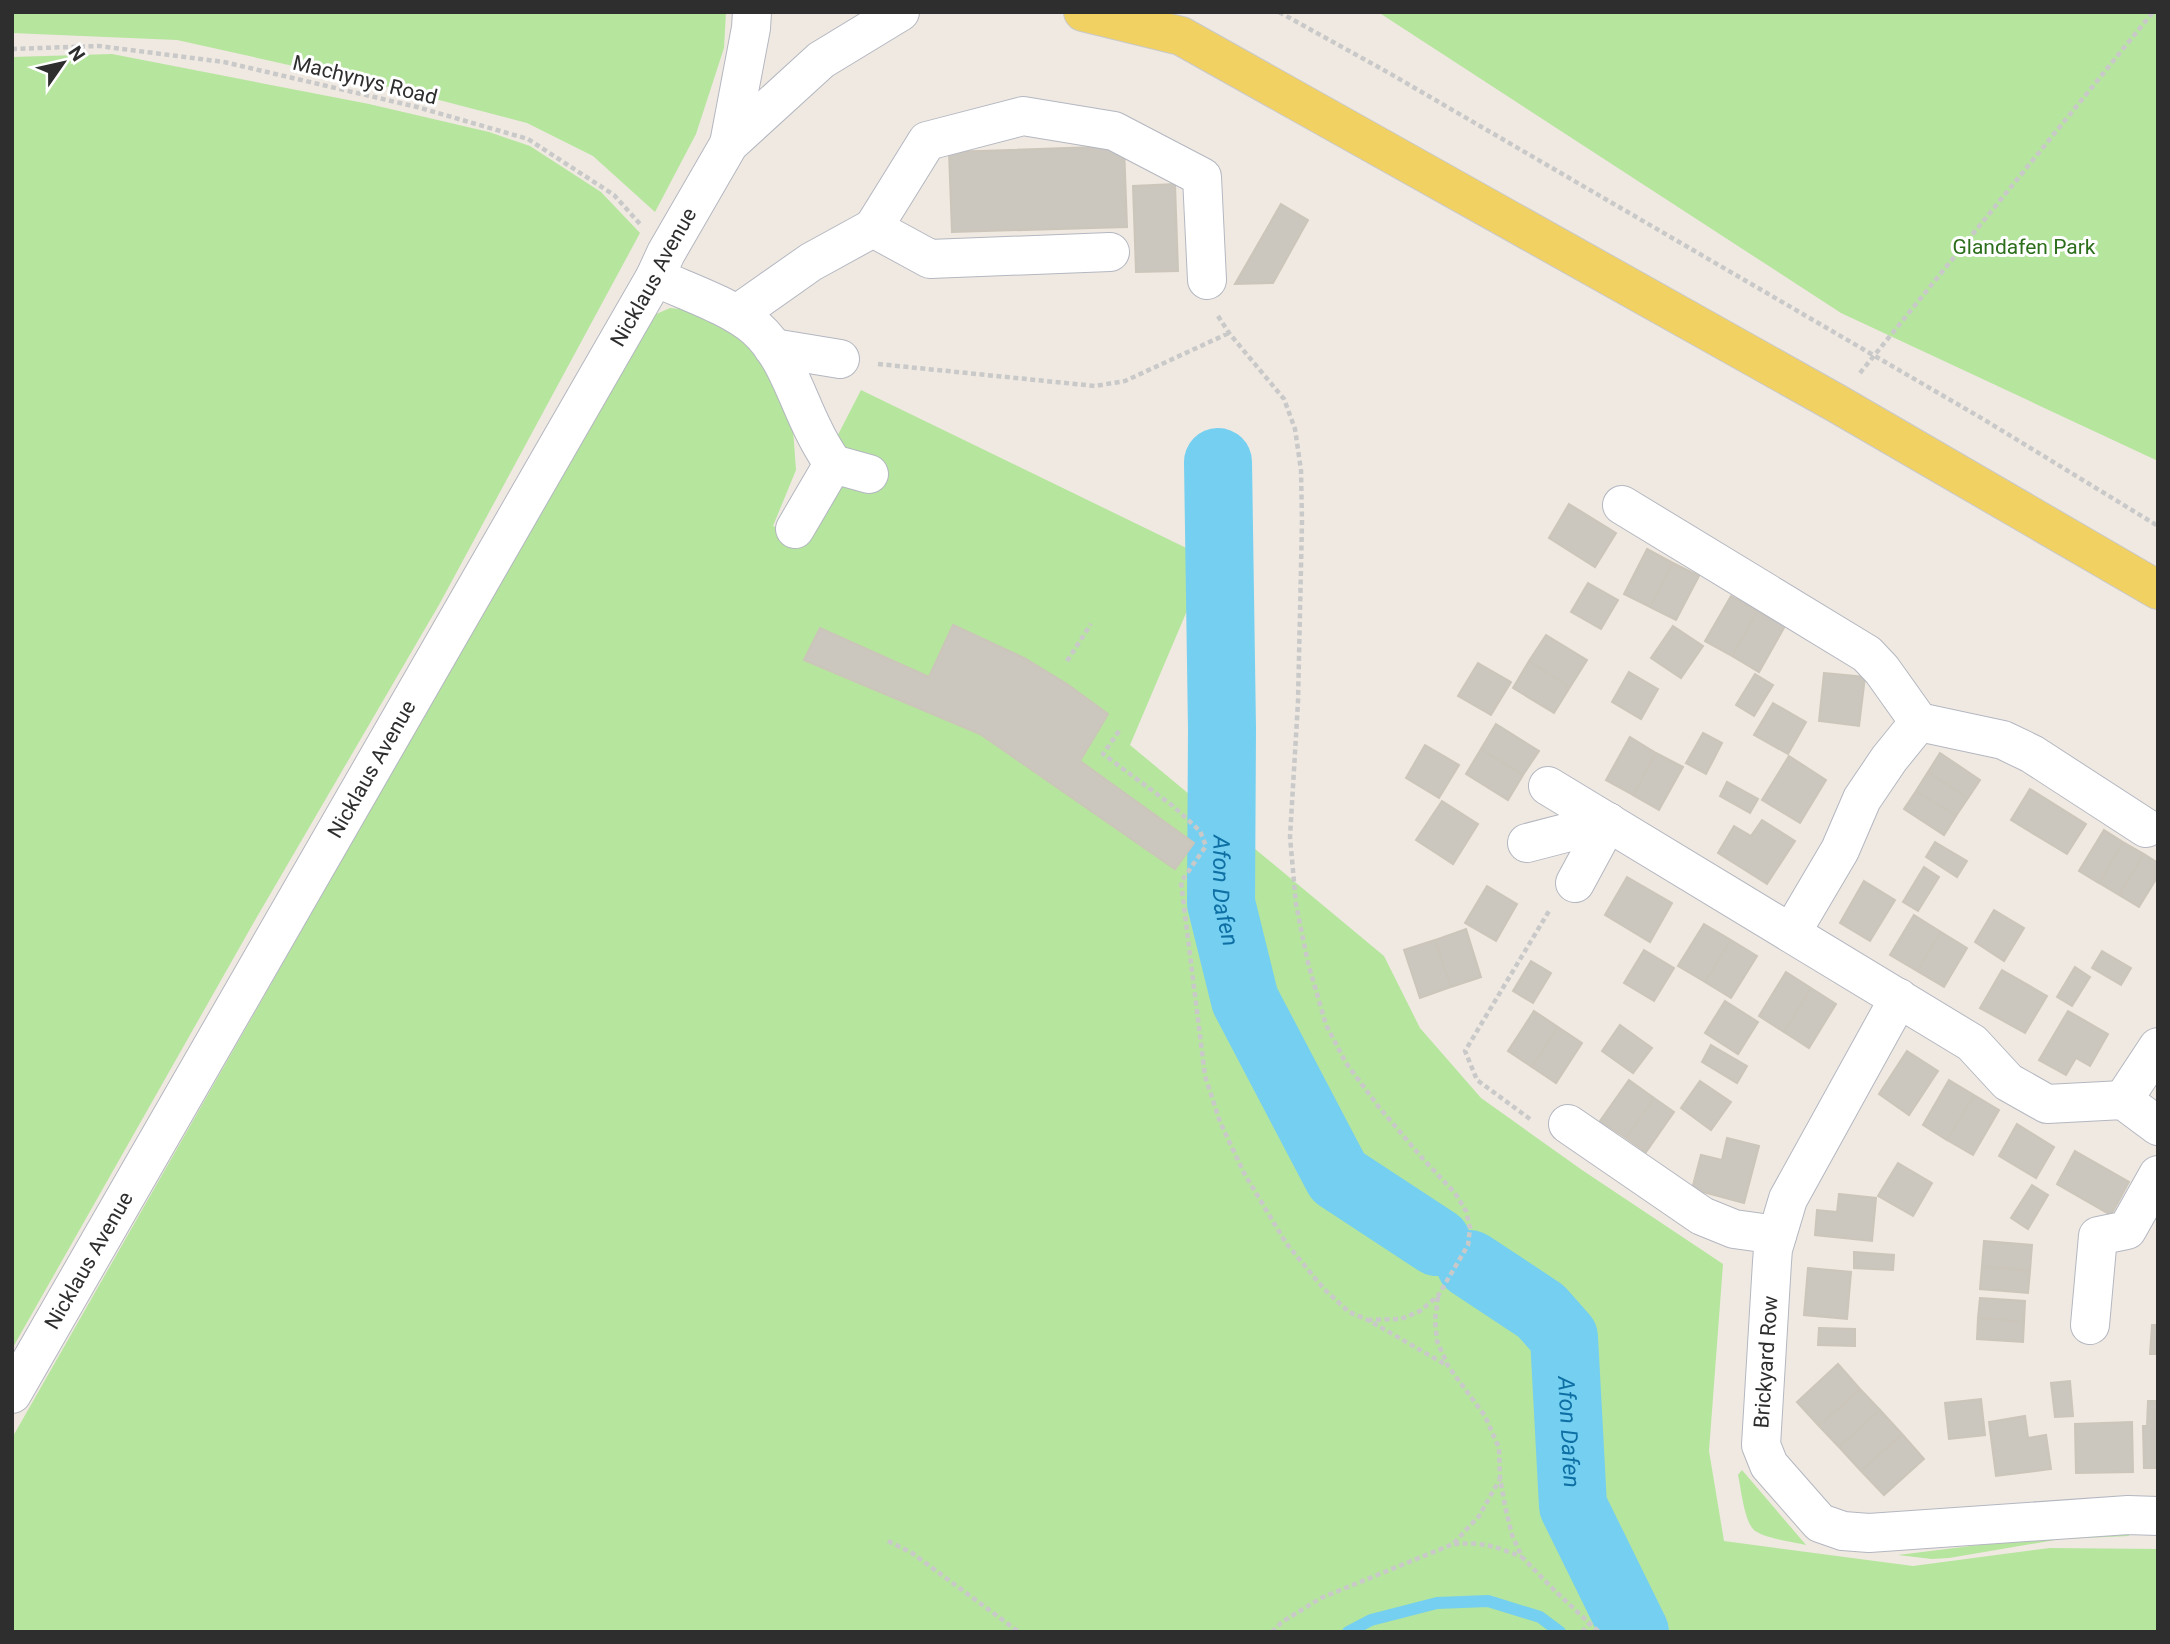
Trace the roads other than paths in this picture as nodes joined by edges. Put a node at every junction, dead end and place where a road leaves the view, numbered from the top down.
1 (751, 12) edge
2 (900, 12) edge
3 (1083, 12) edge
4 (1170, 24) edge
5 (729, 144) junction
6 (873, 228) junction
7 (1110, 252) dead end
8 (660, 265) junction
9 (1207, 280) road end
10 (737, 314) junction
11 (773, 348) junction
12 (840, 359) road end
13 (833, 464) junction
14 (869, 474) dead end
15 (1622, 505) dead end
16 (795, 529) dead end
17 (2158, 590) edge
18 (1919, 722) junction
19 (1548, 786) dead end
20 (1608, 822) junction
21 (2146, 828) dead end
22 (1527, 843) dead end
23 (1575, 883) dead end
24 (1791, 933) junction
25 (1899, 998) junction
26 (2158, 1047) edge
27 (2123, 1100) junction
28 (1568, 1124) dead end
29 (2158, 1126) edge
30 (2158, 1175) edge
31 (1777, 1235) junction
32 (2090, 1325) dead end
33 (12, 1394) edge
34 (2158, 1516) edge

1 - 5 street, Nicklaus Avenue
2 - 5 street, Nicklaus Avenue
3 - 4 main road
4 - 17 main road
5 - 8 street, Nicklaus Avenue
6 - 7 street
6 - 9 street
6 - 10 street
8 - 10 street
8 - 33 street, Nicklaus Avenue
10 - 11 street
11 - 12 street
11 - 13 street
13 - 14 street
13 - 16 street
15 - 18 street
18 - 21 street
18 - 24 street
19 - 20 street
20 - 22 street
20 - 23 street
20 - 24 street
24 - 25 street
25 - 27 street
25 - 31 street, Brickyard Row
26 - 27 street
27 - 29 street
28 - 31 street
30 - 32 street
31 - 34 street, Brickyard Row

